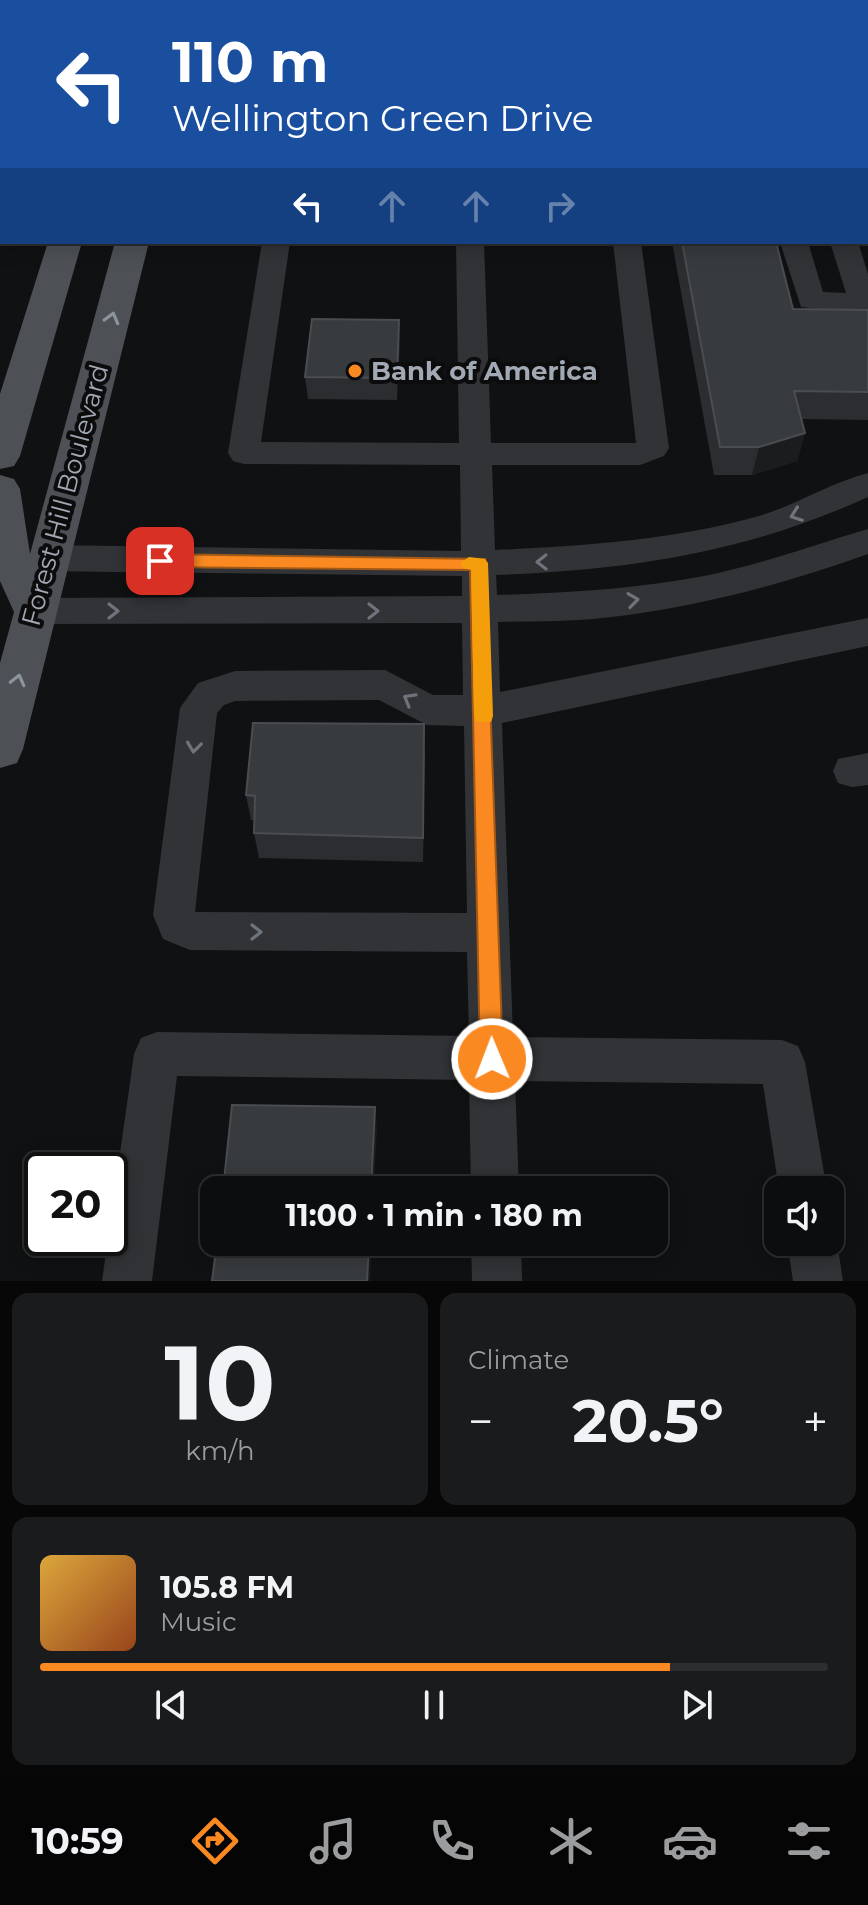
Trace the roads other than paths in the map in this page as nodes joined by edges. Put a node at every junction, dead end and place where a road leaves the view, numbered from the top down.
1 (64, 244) edge
2 (131, 244) edge
3 (276, 244) edge
4 (470, 244) edge
5 (627, 244) edge
6 (795, 244) edge
7 (845, 244) edge
8 (866, 303) edge
9 (475, 453) junction
10 (0, 456) edge
11 (868, 484) edge
12 (0, 489) edge
13 (868, 541) edge
14 (49, 558) junction
15 (479, 563) junction
16 (482, 609) junction
17 (35, 611) junction
18 (868, 632) edge
19 (484, 711) junction
20 (0, 749) edge
21 (489, 933) junction
22 (492, 1059) junction
23 (495, 1176) edge
24 (801, 1176) edge
25 (496, 1256) edge
26 (814, 1256) edge
27 (127, 1281) edge
28 (497, 1281) edge
29 (818, 1281) edge

1 - 10 main road
14 -> 2 main road, Forest Hill Boulevard
3 - 9 street
4 - 9 street
5 - 9 street
6 - 8 street
7 - 8 street
9 - 15 street
11 -> 15 street
12 - 17 main road
16 -> 13 street
14 - 15 street
14 - 17 main road, Forest Hill Boulevard
15 - 16 street
17 -> 16 street
16 - 19 street
20 -> 17 main road, Forest Hill Boulevard
18 - 19 street
19 - 21 street
19 -> 21 street
21 - 22 street
22 - 23 street
22 - 24 street
22 - 27 street
25 - 28 street
26 - 29 street

